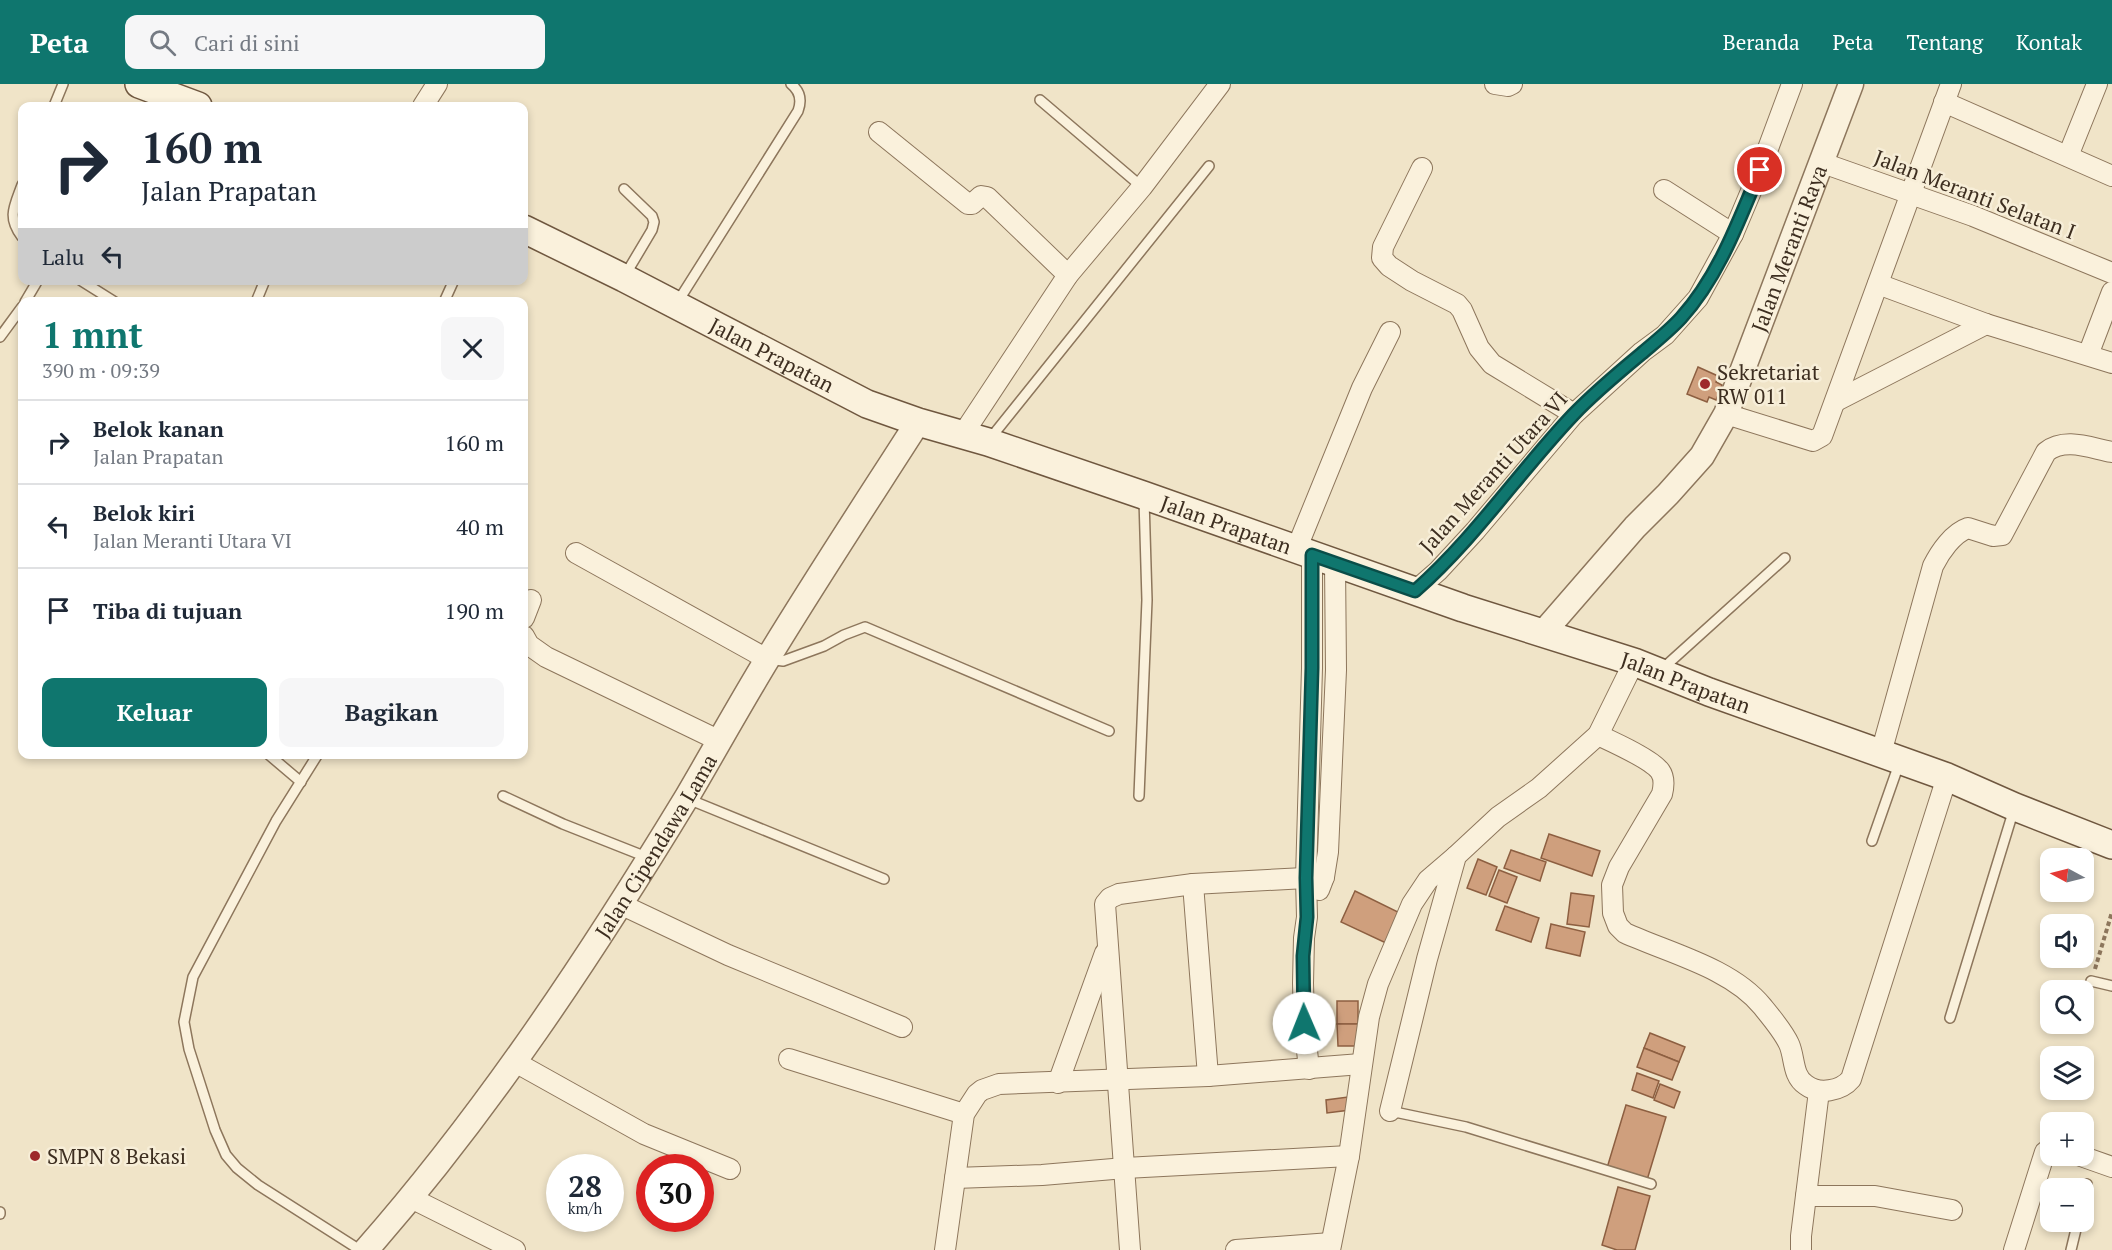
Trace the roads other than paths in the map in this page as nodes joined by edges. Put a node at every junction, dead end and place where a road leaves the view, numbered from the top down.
1 (63, 84) edge
2 (139, 84) edge
3 (437, 84) edge
4 (791, 84) edge
5 (1220, 84) edge
6 (1495, 84) edge
7 (1512, 84) edge
8 (1792, 84) edge
9 (1851, 84) edge
10 (2097, 84) edge
11 (1948, 93) edge
12 (1040, 100) dead end
13 (56, 102) edge
14 (187, 102) edge
15 (426, 102) edge
16 (879, 132) dead end
17 (2068, 156) junction
18 (1820, 162) junction
19 (1209, 166) dead end
20 (1422, 168) dead end
21 (2112, 176) edge
22 (1142, 187) junction
23 (624, 189) dead end
24 (1664, 190) dead end
25 (18, 195) edge
26 (1911, 195) junction
27 (18, 230) edge
28 (528, 231) edge
29 (1732, 234) junction
30 (2112, 273) edge
31 (1068, 275) junction
32 (624, 278) junction
33 (1878, 284) junction
34 (88, 285) edge
35 (2112, 292) edge
36 (107, 297) edge
37 (675, 305) junction
38 (18, 312) edge
39 (1986, 324) junction
40 (1390, 332) dead end
41 (0, 337) edge
42 (2088, 355) junction
43 (2112, 363) edge
44 (1836, 401) junction
45 (1574, 414) junction
46 (1726, 414) junction
47 (918, 422) junction
48 (975, 438) junction
49 (2112, 452) edge
50 (1143, 495) junction
51 (576, 553) dead end
52 (1314, 556) junction
53 (1785, 558) dead end
54 (1415, 591) junction
55 (1542, 634) junction
56 (528, 643) edge
57 (767, 659) junction
58 (1634, 662) junction
59 (1659, 671) junction
60 (1310, 728) junction
61 (1334, 728) junction
62 (1109, 731) dead end
63 (1599, 735) junction
64 (720, 741) junction
65 (1891, 757) junction
66 (274, 759) edge
67 (315, 759) edge
68 (1947, 777) junction
69 (301, 782) junction
70 (503, 796) dead end
71 (1139, 796) dead end
72 (686, 798) junction
73 (2015, 807) junction
74 (1872, 841) dead end
75 (2112, 845) edge
76 (1456, 856) junction
77 (649, 858) junction
78 (1315, 878) junction
79 (884, 879) dead end
80 (1193, 884) junction
81 (620, 904) junction
82 (1107, 946) junction
83 (2094, 982) edge
84 (2112, 986) edge
85 (1950, 1018) dead end
86 (902, 1027) dead end
87 (789, 1059) dead end
88 (515, 1062) junction
89 (1361, 1064) junction
90 (1309, 1069) junction
91 (1209, 1076) junction
92 (1117, 1081) junction
93 (1058, 1083) junction
94 (1820, 1090) junction
95 (1390, 1111) joint
96 (964, 1114) junction
97 (1349, 1156) junction
98 (2094, 1161) edge
99 (2041, 1166) edge
100 (2112, 1167) edge
101 (1125, 1168) junction
102 (730, 1169) dead end
103 (955, 1178) junction
104 (1651, 1184) dead end
105 (1806, 1196) junction
106 (411, 1198) junction
107 (1952, 1210) dead end
108 (2075, 1232) edge
109 (1331, 1247) edge
110 (360, 1250) edge
111 (366, 1250) edge
112 (515, 1250) edge
113 (945, 1250) edge
114 (1130, 1250) edge
115 (1236, 1250) edge
116 (1802, 1250) edge
117 (2014, 1250) edge
118 (2071, 1250) edge

1 - 13 lane
2 - 14 main road
3 - 15 street
4 - 37 lane
5 - 22 street
6 - 7 street
8 - 29 street, Jalan Meranti Utara VI
9 - 18 street, Jalan Meranti Raya
10 - 17 street
11 - 17 street
11 - 26 street
12 - 22 lane
16 - 31 street
17 - 21 street
18 - 26 street, Jalan Meranti Selatan I
18 - 46 street, Jalan Meranti Raya
19 - 48 lane
20 - 45 street
22 - 31 street
23 - 32 lane
24 - 29 street
25 - 27 lane
26 - 30 street, Jalan Meranti Selatan I
26 - 33 street
28 - 32 main road, Jalan Prapatan
29 - 45 street, Jalan Meranti Utara VI
31 - 48 street
32 - 37 main road, Jalan Prapatan
33 - 39 street
33 - 44 street
34 - 36 lane
35 - 42 street
37 - 47 main road, Jalan Prapatan
38 - 41 lane
39 - 42 street
39 - 44 street
40 - 52 street
42 - 43 street
44 - 46 street
45 - 54 street, Jalan Meranti Utara VI
46 - 55 street, Jalan Meranti Raya
47 - 48 main road, Jalan Prapatan
47 - 57 street, Jalan Cipendawa Lama
48 - 50 main road, Jalan Prapatan
49 - 65 street
50 - 52 main road, Jalan Prapatan
50 - 71 lane
51 - 57 street
52 - 54 main road, Jalan Prapatan
52 - 60 street
52 - 61 street
53 - 59 lane
54 - 55 main road, Jalan Prapatan
55 - 58 main road, Jalan Prapatan
56 - 64 street
57 - 62 lane
57 - 64 street, Jalan Cipendawa Lama
58 - 59 main road, Jalan Prapatan
58 - 63 street
59 - 65 main road, Jalan Prapatan
60 - 61 street
60 - 78 street
61 - 78 street
63 - 76 street
63 - 94 street
64 - 72 street, Jalan Cipendawa Lama
65 - 68 main road, Jalan Prapatan
65 - 74 lane
66 - 69 lane
67 - 69 lane
68 - 73 main road, Jalan Prapatan
68 - 94 street
69 - 110 lane
70 - 77 lane
72 - 77 street, Jalan Cipendawa Lama
72 - 79 lane
73 - 75 main road, Jalan Prapatan
73 - 85 lane
76 - 89 street
76 - 95 street
77 - 81 street, Jalan Cipendawa Lama
78 - 80 street
78 - 90 street
80 - 82 street
80 - 91 street
81 - 86 street
81 - 88 street, Jalan Cipendawa Lama
82 - 92 street
82 - 93 street
83 - 84 lane
87 - 96 street
88 - 102 street
88 - 106 street, Jalan Cipendawa Lama
89 - 90 street
89 - 97 street
90 - 91 street
91 - 92 street
92 - 93 street
92 - 101 street
93 - 96 street
94 - 105 street
95 - 104 lane
96 - 103 street
97 - 101 street
97 - 109 street
98 - 100 street
99 - 117 street
101 - 103 street
101 - 114 street
103 - 113 street
105 - 107 street
105 - 116 street
106 - 111 street, Jalan Cipendawa Lama
106 - 112 street
108 - 118 lane
109 - 115 street

